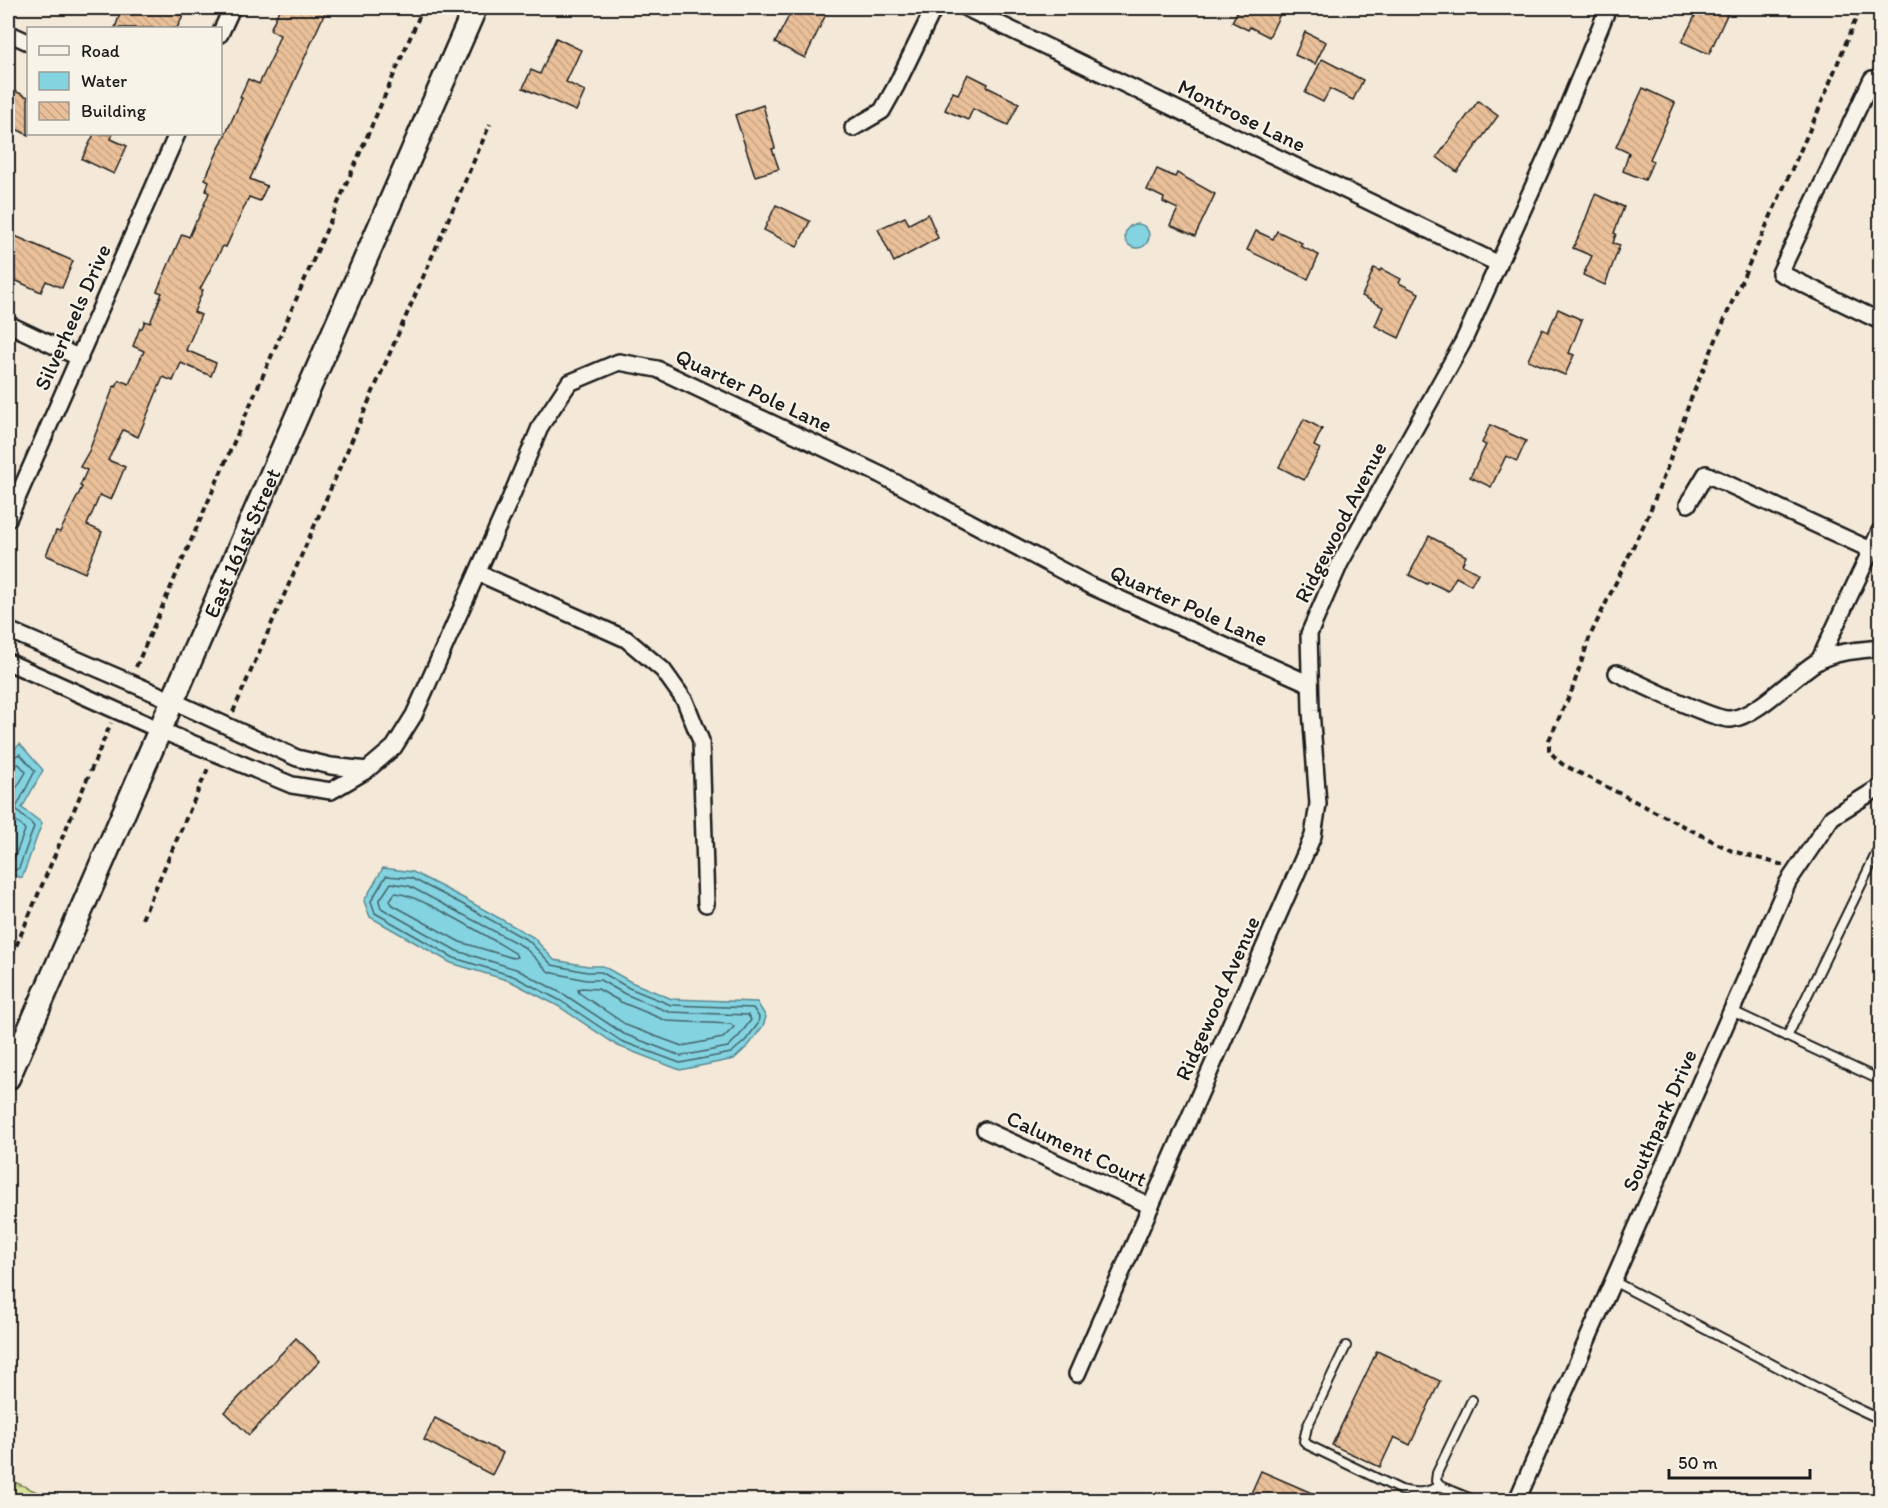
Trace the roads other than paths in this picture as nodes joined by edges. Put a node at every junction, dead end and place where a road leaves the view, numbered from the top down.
1 (232, 8) edge
2 (475, 8) edge
3 (934, 8) edge
4 (966, 8) edge
5 (1608, 8) edge
6 (222, 30) edge
7 (8, 33) edge
8 (27, 42) edge
9 (1881, 83) edge
10 (853, 128) dead end
11 (177, 135) edge
12 (1499, 264) junction
13 (1881, 321) edge
14 (8, 324) edge
15 (80, 358) junction
16 (1688, 504) dead end
17 (8, 519) edge
18 (1881, 531) edge
19 (1872, 550) junction
20 (477, 573) junction
21 (8, 630) edge
22 (1881, 648) edge
23 (1819, 661) junction
24 (8, 662) edge
25 (1617, 673) dead end
26 (1310, 684) junction
27 (173, 701) junction
28 (160, 730) junction
29 (368, 770) junction
30 (1881, 787) edge
31 (1881, 846) edge
32 (706, 904) dead end
33 (1732, 1011) junction
34 (1787, 1037) junction
35 (8, 1078) edge
36 (1881, 1080) edge
37 (985, 1130) dead end
38 (1150, 1206) junction
39 (1613, 1281) junction
40 (1346, 1346) dead end
41 (1077, 1374) dead end
42 (1472, 1400) dead end
43 (1881, 1419) edge
44 (1440, 1486) junction
45 (1474, 1500) edge
46 (1517, 1500) edge

1 - 6 street
2 - 27 street, East 161st Street
3 - 10 street
4 - 12 street, Montrose Lane
5 - 12 street, Ridgewood Avenue
7 - 8 street
9 - 13 street
11 - 15 street, Silverheels Drive
12 - 26 street, Ridgewood Avenue
14 - 15 street
15 - 17 street, Silverheels Drive
16 - 19 street
18 - 19 street
19 - 23 street
20 - 26 street, Quarter Pole Lane
20 - 29 street, Quarter Pole Lane
20 - 32 street
21 - 27 street
22 - 23 street
23 - 25 street
24 - 28 street, Quarter Pole Lane
26 - 38 street, Ridgewood Avenue
27 - 28 street, East 161st Street
27 - 29 street
28 - 29 street, Quarter Pole Lane
28 - 35 street, East 161st Street
30 - 33 street, Southpark Drive
31 - 34 lane
33 - 34 lane
33 - 39 street, Southpark Drive
34 - 36 lane
37 - 38 street, Calument Court
38 - 41 street, Ridgewood Avenue
39 - 43 lane
39 - 46 street, Southpark Drive
40 - 44 lane
42 - 44 lane
44 - 45 lane

